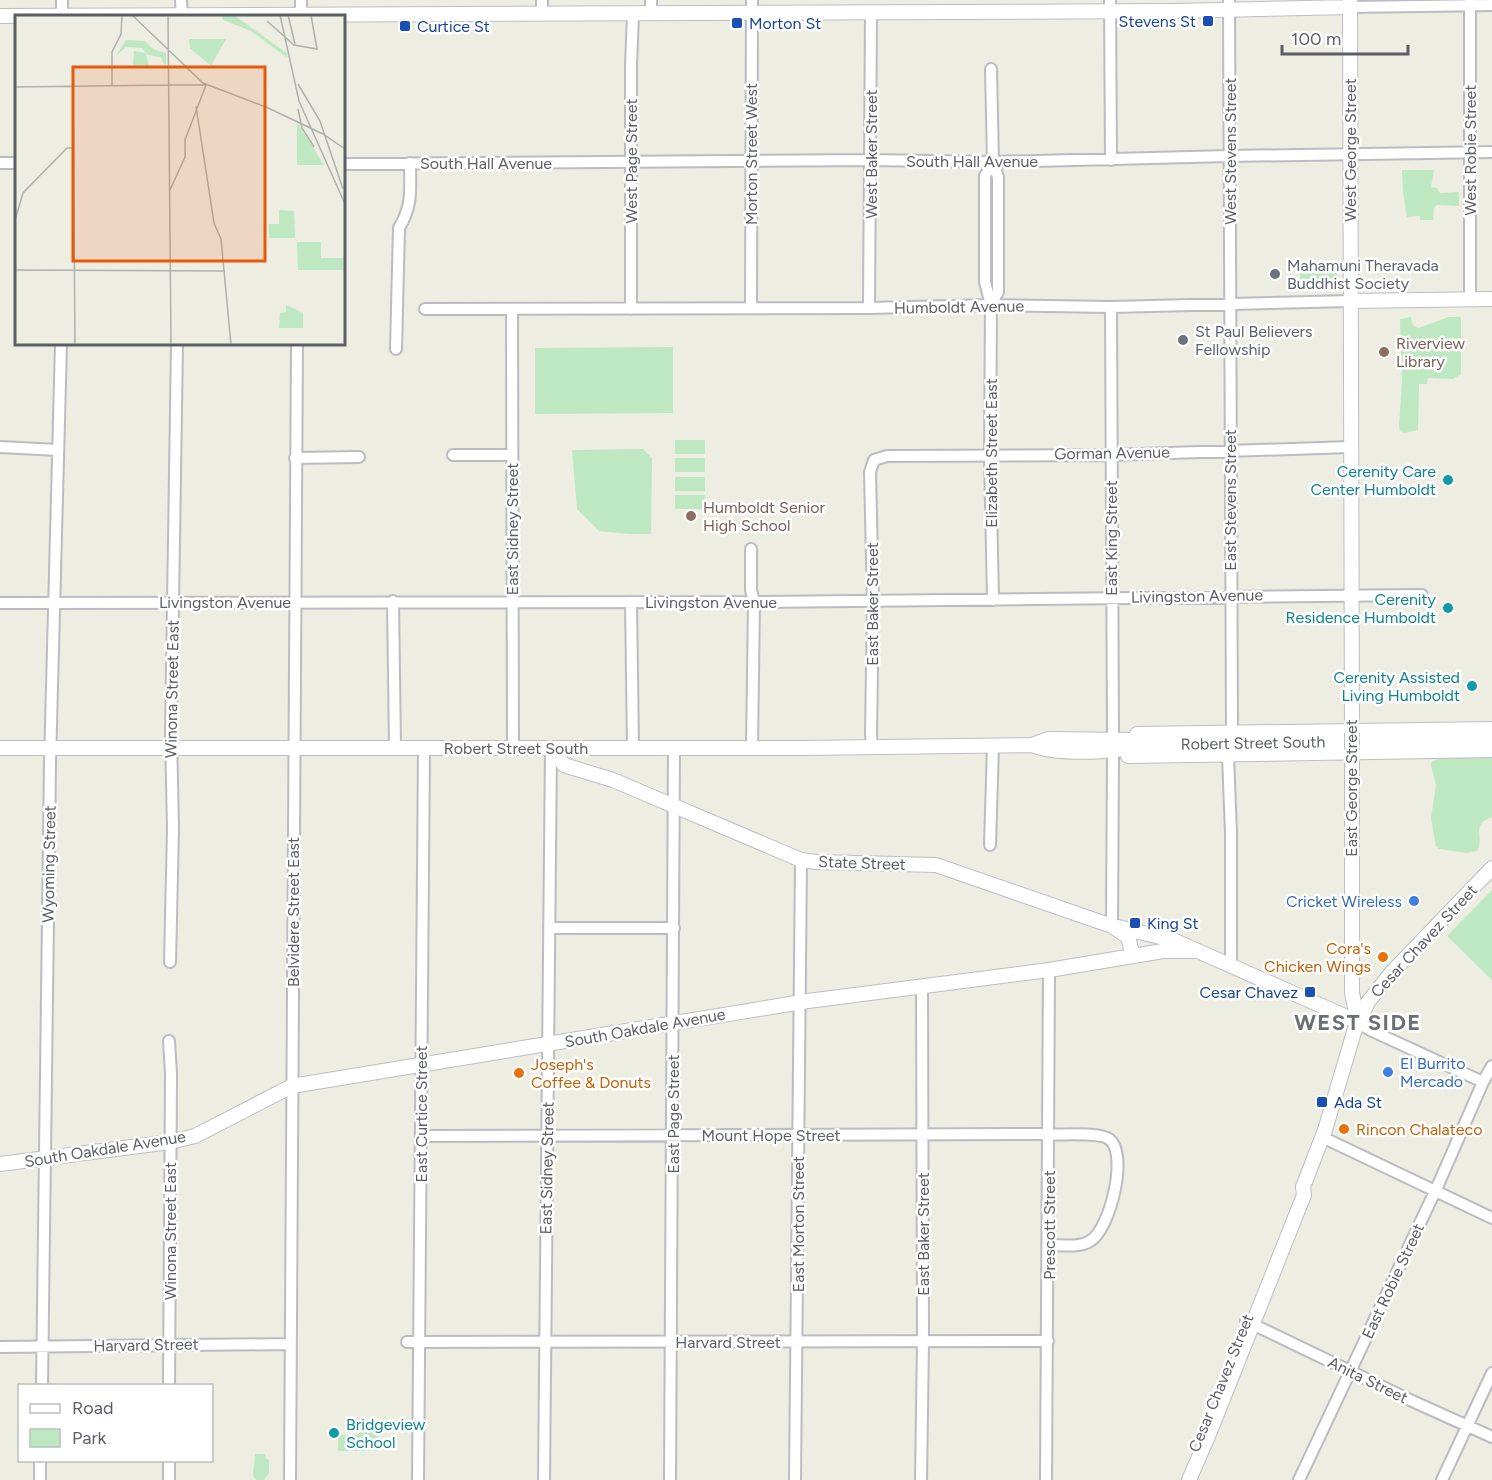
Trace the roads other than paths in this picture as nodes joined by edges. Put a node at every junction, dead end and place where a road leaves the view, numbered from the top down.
1 (181, 0) edge
2 (300, 0) edge
3 (1470, 2) edge
4 (1350, 3) edge
5 (1229, 4) edge
6 (1110, 5) edge
7 (1492, 5) edge
8 (752, 6) edge
9 (872, 6) edge
10 (991, 6) edge
11 (542, 7) edge
12 (651, 7) edge
13 (633, 14) junction
14 (182, 15) edge
15 (301, 15) edge
16 (328, 15) edge
17 (991, 69) dead end
18 (1470, 152) junction
19 (1492, 152) edge
20 (1350, 153) junction
21 (1229, 156) junction
22 (871, 160) junction
23 (1111, 160) junction
24 (751, 161) junction
25 (631, 162) junction
26 (993, 162) junction
27 (0, 163) edge
28 (410, 163) junction
29 (15, 164) edge
30 (345, 164) edge
31 (1470, 299) junction
32 (1492, 299) edge
33 (1350, 301) junction
34 (1230, 303) junction
35 (991, 305) junction
36 (751, 307) junction
37 (1111, 307) junction
38 (869, 308) junction
39 (425, 309) dead end
40 (512, 309) junction
41 (631, 309) junction
42 (61, 345) edge
43 (177, 345) edge
44 (297, 345) edge
45 (396, 349) dead end
46 (0, 447) edge
47 (1350, 447) junction
48 (1231, 449) junction
49 (58, 450) junction
50 (512, 454) junction
51 (1111, 454) junction
52 (453, 455) dead end
53 (990, 455) junction
54 (358, 457) dead end
55 (295, 458) junction
56 (874, 460) joint
57 (751, 549) dead end
58 (1350, 594) junction
59 (1422, 595) dead end
60 (1230, 596) junction
61 (1111, 597) junction
62 (993, 600) junction
63 (393, 601) junction
64 (512, 601) junction
65 (873, 601) junction
66 (54, 602) junction
67 (174, 602) junction
68 (296, 602) junction
69 (631, 602) junction
70 (754, 602) junction
71 (0, 603) edge
72 (1492, 729) edge
73 (1232, 732) junction
74 (1352, 732) junction
75 (1113, 734) junction
76 (1492, 740) edge
77 (1093, 745) junction
78 (993, 746) junction
79 (752, 747) junction
80 (872, 747) junction
81 (0, 748) edge
82 (51, 748) junction
83 (171, 748) junction
84 (294, 748) junction
85 (395, 748) junction
86 (424, 748) junction
87 (513, 748) junction
88 (551, 748) junction
89 (580, 748) junction
90 (633, 748) junction
91 (674, 748) junction
92 (1492, 750) edge
93 (1352, 751) junction
94 (1228, 755) junction
95 (1113, 756) junction
96 (585, 770) junction
97 (673, 807) junction
98 (990, 845) dead end
99 (801, 860) junction
100 (1492, 868) edge
101 (1112, 926) junction
102 (549, 928) junction
103 (674, 928) junction
104 (1196, 951) junction
105 (1133, 956) junction
106 (170, 962) dead end
107 (1232, 965) junction
108 (1049, 970) junction
109 (1352, 974) junction
110 (1383, 982) junction
111 (922, 987) junction
112 (800, 1003) junction
113 (1358, 1022) junction
114 (674, 1023) junction
115 (169, 1041) dead end
116 (548, 1045) junction
117 (423, 1064) junction
118 (1492, 1066) edge
119 (1483, 1082) junction
120 (292, 1086) junction
121 (672, 1134) junction
122 (923, 1134) junction
123 (548, 1135) junction
124 (799, 1135) junction
125 (1049, 1135) junction
126 (422, 1136) junction
127 (1322, 1137) junction
128 (170, 1142) junction
129 (44, 1160) junction
130 (0, 1164) edge
131 (1435, 1191) junction
132 (1492, 1218) edge
133 (1048, 1245) junction
134 (1249, 1323) junction
135 (419, 1341) junction
136 (923, 1341) junction
137 (1048, 1341) junction
138 (407, 1342) dead end
139 (545, 1342) junction
140 (671, 1342) junction
141 (797, 1342) junction
142 (170, 1344) junction
143 (291, 1344) junction
144 (0, 1347) edge
145 (42, 1347) junction
146 (1350, 1372) junction
147 (1492, 1373) edge
148 (42, 1384) edge
149 (169, 1384) edge
150 (1468, 1425) junction
151 (1492, 1437) edge
152 (40, 1462) edge
153 (169, 1462) edge
154 (40, 1480) edge
155 (169, 1480) edge
156 (290, 1480) edge
157 (418, 1480) edge
158 (544, 1480) edge
159 (670, 1480) edge
160 (795, 1480) edge
161 (921, 1480) edge
162 (1046, 1480) edge
163 (1181, 1480) edge
164 (1189, 1480) edge
165 (1299, 1480) edge
166 (1442, 1480) edge

1 - 14 street
2 - 15 street
3 - 4 street
3 - 7 street
3 - 18 street, West Robie Street
4 - 5 street
4 - 20 street, West George Street
5 - 6 street
5 - 21 street, West Stevens Street
6 - 10 street
6 - 23 street
8 - 9 street
8 - 12 street
8 - 24 street, Morton Street West
9 - 10 street
9 - 22 street, West Baker Street
11 - 13 street
11 - 16 street
12 - 13 street
13 - 25 street, West Page Street
17 - 26 street, Elizabeth Street East
18 - 19 street, South Hall Avenue
18 - 20 street, South Hall Avenue
18 - 31 street, West Robie Street
20 - 21 street, South Hall Avenue
20 - 33 street, West George Street
21 - 23 street, South Hall Avenue
21 - 34 street, West Stevens Street
22 - 24 street, South Hall Avenue
22 - 26 street, South Hall Avenue
22 - 38 street, West Baker Street
23 - 26 street, South Hall Avenue
24 - 25 street, South Hall Avenue
24 - 36 street, Morton Street West
25 - 28 street, South Hall Avenue
25 - 41 street, West Page Street
26 - 35 street, Elizabeth Street East
27 - 29 street
28 - 30 street, South Hall Avenue
28 - 45 street
31 - 32 street, Humboldt Avenue
31 - 33 street, Humboldt Avenue
33 - 34 street, Humboldt Avenue
33 - 47 street, East George Street
34 - 37 street, Humboldt Avenue
34 - 48 street, East Stevens Street
35 - 37 street, Humboldt Avenue
35 - 38 street, Humboldt Avenue
35 - 53 street, Elizabeth Street East
36 - 38 street, Humboldt Avenue
36 - 41 street, Humboldt Avenue
37 - 51 street, East King Street
39 - 40 street, Humboldt Avenue
40 - 41 street, Humboldt Avenue
40 - 50 street, East Sidney Street
42 - 49 street, Wyoming Street
43 - 67 street, Winona Street East
44 - 55 street, Belvidere Street East
46 - 49 street
47 - 48 street, Gorman Avenue
47 - 58 street, East George Street
48 - 51 street, Gorman Avenue
48 - 60 street, East Stevens Street
49 - 66 street, Wyoming Street
50 - 52 street
50 - 64 street, East Sidney Street
51 - 53 street, Gorman Avenue
51 - 61 street, East King Street
53 - 56 street, Gorman Avenue
53 - 62 street, Elizabeth Street East
54 - 55 street
55 - 68 street, Belvidere Street East
56 - 65 street, East Baker Street
57 - 70 street
58 - 59 street, Livingston Avenue
58 - 60 street, Livingston Avenue
58 - 74 street, East George Street
60 - 61 street, Livingston Avenue
60 - 73 street, East Stevens Street
61 - 62 street, Livingston Avenue
61 - 75 street, East King Street
62 - 65 street, Livingston Avenue
63 - 64 street, Livingston Avenue
63 - 68 street, Livingston Avenue
63 - 85 street
64 - 69 street, Livingston Avenue
64 - 87 street, East Sidney Street
65 - 70 street, Livingston Avenue
65 - 80 street, East Baker Street
66 - 67 street, Livingston Avenue
66 - 71 street, Livingston Avenue
66 - 82 street, Wyoming Street
67 - 68 street, Livingston Avenue
67 - 83 street, Winona Street East
68 - 84 street, Belvidere Street East
69 - 70 street, Livingston Avenue
69 - 90 street
70 - 79 street
72 - 74 street
73 - 74 street
73 - 75 street
74 - 93 street, East George Street, bridge
75 - 77 street
76 - 77 street, Robert Street South
77 - 78 street, Robert Street South
77 - 95 street
78 - 80 street, Robert Street South
78 - 98 street
79 - 80 street, Robert Street South
79 - 91 street, Robert Street South
81 - 82 street, Robert Street South
82 - 83 street, Robert Street South
82 - 129 street, Wyoming Street
83 - 84 street, Robert Street South
83 - 106 street, Winona Street East
84 - 85 street, Robert Street South
84 - 120 street, Belvidere Street East
85 - 86 street, Robert Street South
86 - 87 street, Robert Street South
86 - 117 street, East Curtice Street
87 - 88 street, Robert Street South
88 - 89 street, Robert Street South
88 - 96 street, State Street
88 - 102 street, East Sidney Street
89 - 90 street, Robert Street South
89 - 96 street
90 - 91 street, Robert Street South
91 - 97 street, East Page Street
92 - 93 street
93 - 94 street
93 - 109 street, East George Street
94 - 95 street
94 - 107 street
95 - 101 street
96 - 97 street, State Street
97 - 99 street, State Street
97 - 103 street, East Page Street
99 - 101 street, State Street
99 - 112 street, East Morton Street
100 - 110 street, Cesar Chavez Street
101 - 104 street, State Street
101 - 105 street, State Street
102 - 103 street
102 - 116 street, East Sidney Street
103 - 114 street, East Page Street
104 - 105 street, South Oakdale Avenue
104 - 107 street, State Street
105 - 108 street, South Oakdale Avenue
107 - 113 street, State Street
108 - 111 street, South Oakdale Avenue
108 - 125 street, Prescott Street
109 - 110 street
109 - 113 street, East George Street
110 - 113 street, Cesar Chavez Street
111 - 112 street, South Oakdale Avenue
111 - 122 street, East Baker Street
112 - 114 street, South Oakdale Avenue
112 - 124 street, East Morton Street
113 - 119 street, State Street
113 - 127 street, Cesar Chavez Street
114 - 116 street, South Oakdale Avenue
114 - 121 street, East Page Street
115 - 128 street, Winona Street East
116 - 117 street, South Oakdale Avenue
116 - 123 street, East Sidney Street
117 - 120 street, South Oakdale Avenue
117 - 126 street, East Curtice Street
118 - 119 street, East Robie Street
119 - 131 street, East Robie Street
120 - 128 street, South Oakdale Avenue
120 - 143 street, Belvidere Street East
121 - 123 street, Mount Hope Street
121 - 124 street, Mount Hope Street
121 - 140 street, East Page Street
122 - 124 street, Mount Hope Street
122 - 125 street, Mount Hope Street
122 - 136 street, East Baker Street
123 - 126 street, Mount Hope Street
123 - 139 street, East Sidney Street
124 - 141 street, East Morton Street
125 - 133 street, Prescott Street
125 - 133 street, Mount Hope Street
126 - 135 street, East Curtice Street
127 - 131 street
127 - 134 street, Cesar Chavez Street
128 - 129 street, South Oakdale Avenue
128 - 142 street, Winona Street East
129 - 130 street, South Oakdale Avenue
129 - 145 street, Wyoming Street
131 - 132 street
131 - 146 street, East Robie Street
133 - 137 street, Prescott Street
134 - 146 street, Anita Street
134 - 163 street, Cesar Chavez Street
134 - 164 street, Cesar Chavez Street
135 - 138 street, Harvard Street
135 - 139 street, Harvard Street
135 - 157 street, East Curtice Street
136 - 137 street, Harvard Street
136 - 141 street, Harvard Street
136 - 161 street, East Baker Street
137 - 162 street, Prescott Street
139 - 140 street, Harvard Street
139 - 158 street, East Sidney Street
140 - 141 street, Harvard Street
140 - 159 street, East Page Street
141 - 160 street, East Morton Street
142 - 143 street, Harvard Street
142 - 145 street, Harvard Street
142 - 149 street, Winona Street East
143 - 156 street, Belvidere Street East
144 - 145 street, Harvard Street
145 - 148 street, Wyoming Street
146 - 150 street, Anita Street
146 - 165 street, East Robie Street
147 - 150 street
150 - 151 street, Anita Street
150 - 166 street
152 - 154 street
153 - 155 street

